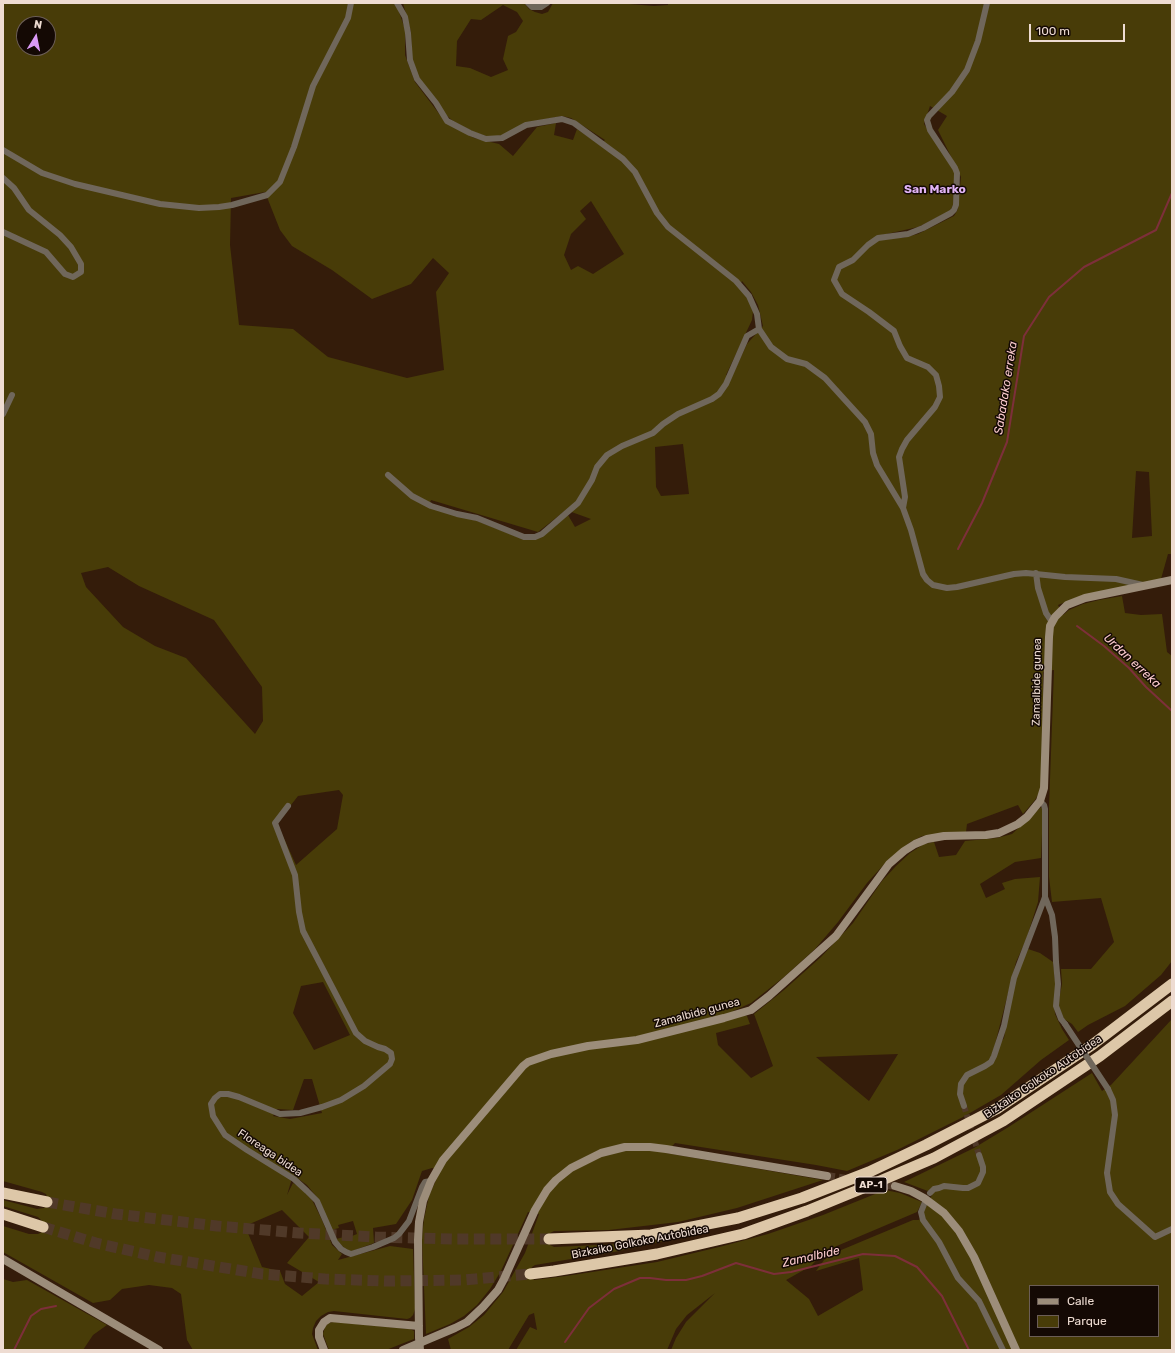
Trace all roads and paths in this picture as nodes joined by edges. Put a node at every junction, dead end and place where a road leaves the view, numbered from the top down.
1 (351, 3) edge
2 (397, 3) edge
3 (528, 3) edge
4 (546, 3) edge
5 (987, 3) edge
6 (3, 150) edge
7 (3, 178) edge
8 (3, 232) edge
9 (759, 330) junction
10 (12, 395) dead end
11 (3, 414) edge
12 (388, 475) dead end
13 (903, 508) junction
14 (1036, 573) junction
15 (1172, 580) edge
16 (1146, 586) junction
17 (1052, 622) junction
18 (1040, 801) junction
19 (288, 806) dead end
20 (1045, 897) junction
21 (1172, 984) edge
22 (1172, 1001) edge
23 (964, 1106) tunnel mouth
24 (979, 1155) tunnel mouth
25 (827, 1176) tunnel mouth
26 (431, 1181) junction
27 (895, 1186) tunnel mouth
28 (3, 1193) edge
29 (930, 1193) dead end
30 (47, 1202) tunnel mouth
31 (925, 1202) dead end
32 (3, 1214) edge
33 (43, 1227) tunnel mouth
34 (1172, 1229) edge
35 (549, 1239) tunnel mouth
36 (3, 1259) edge
37 (530, 1274) tunnel mouth
38 (419, 1326) junction
39 (159, 1350) edge
40 (324, 1350) edge
41 (403, 1350) edge
42 (420, 1350) edge
43 (1003, 1350) edge
44 (1016, 1350) edge

1 - 6 street
2 - 9 street
3 - 4 street
5 - 13 street
7 - 8 street
9 - 12 street
9 - 13 street
10 - 11 street
13 - 14 street
14 - 16 street
14 - 17 street
15 - 16 street
16 - 17 street
17 - 18 street, Zamalbide gunea
18 - 20 street
18 - 26 street, Zamalbide gunea
19 - 26 street, Floreaga bidea
20 - 23 street
20 - 34 street, bridge
21 - 35 highway, Bizkaiko Golkoko Autobidea / AP-1
22 - 37 highway, Bizkaiko Golkoko Autobidea / AP-1
24 - 29 street
25 - 41 street
26 - 38 street, Zamalbide gunea
27 - 44 street
28 - 30 highway
31 - 43 street
32 - 33 highway
36 - 39 street
38 - 40 street
38 - 42 street, Zamalbide gunea, bridge

